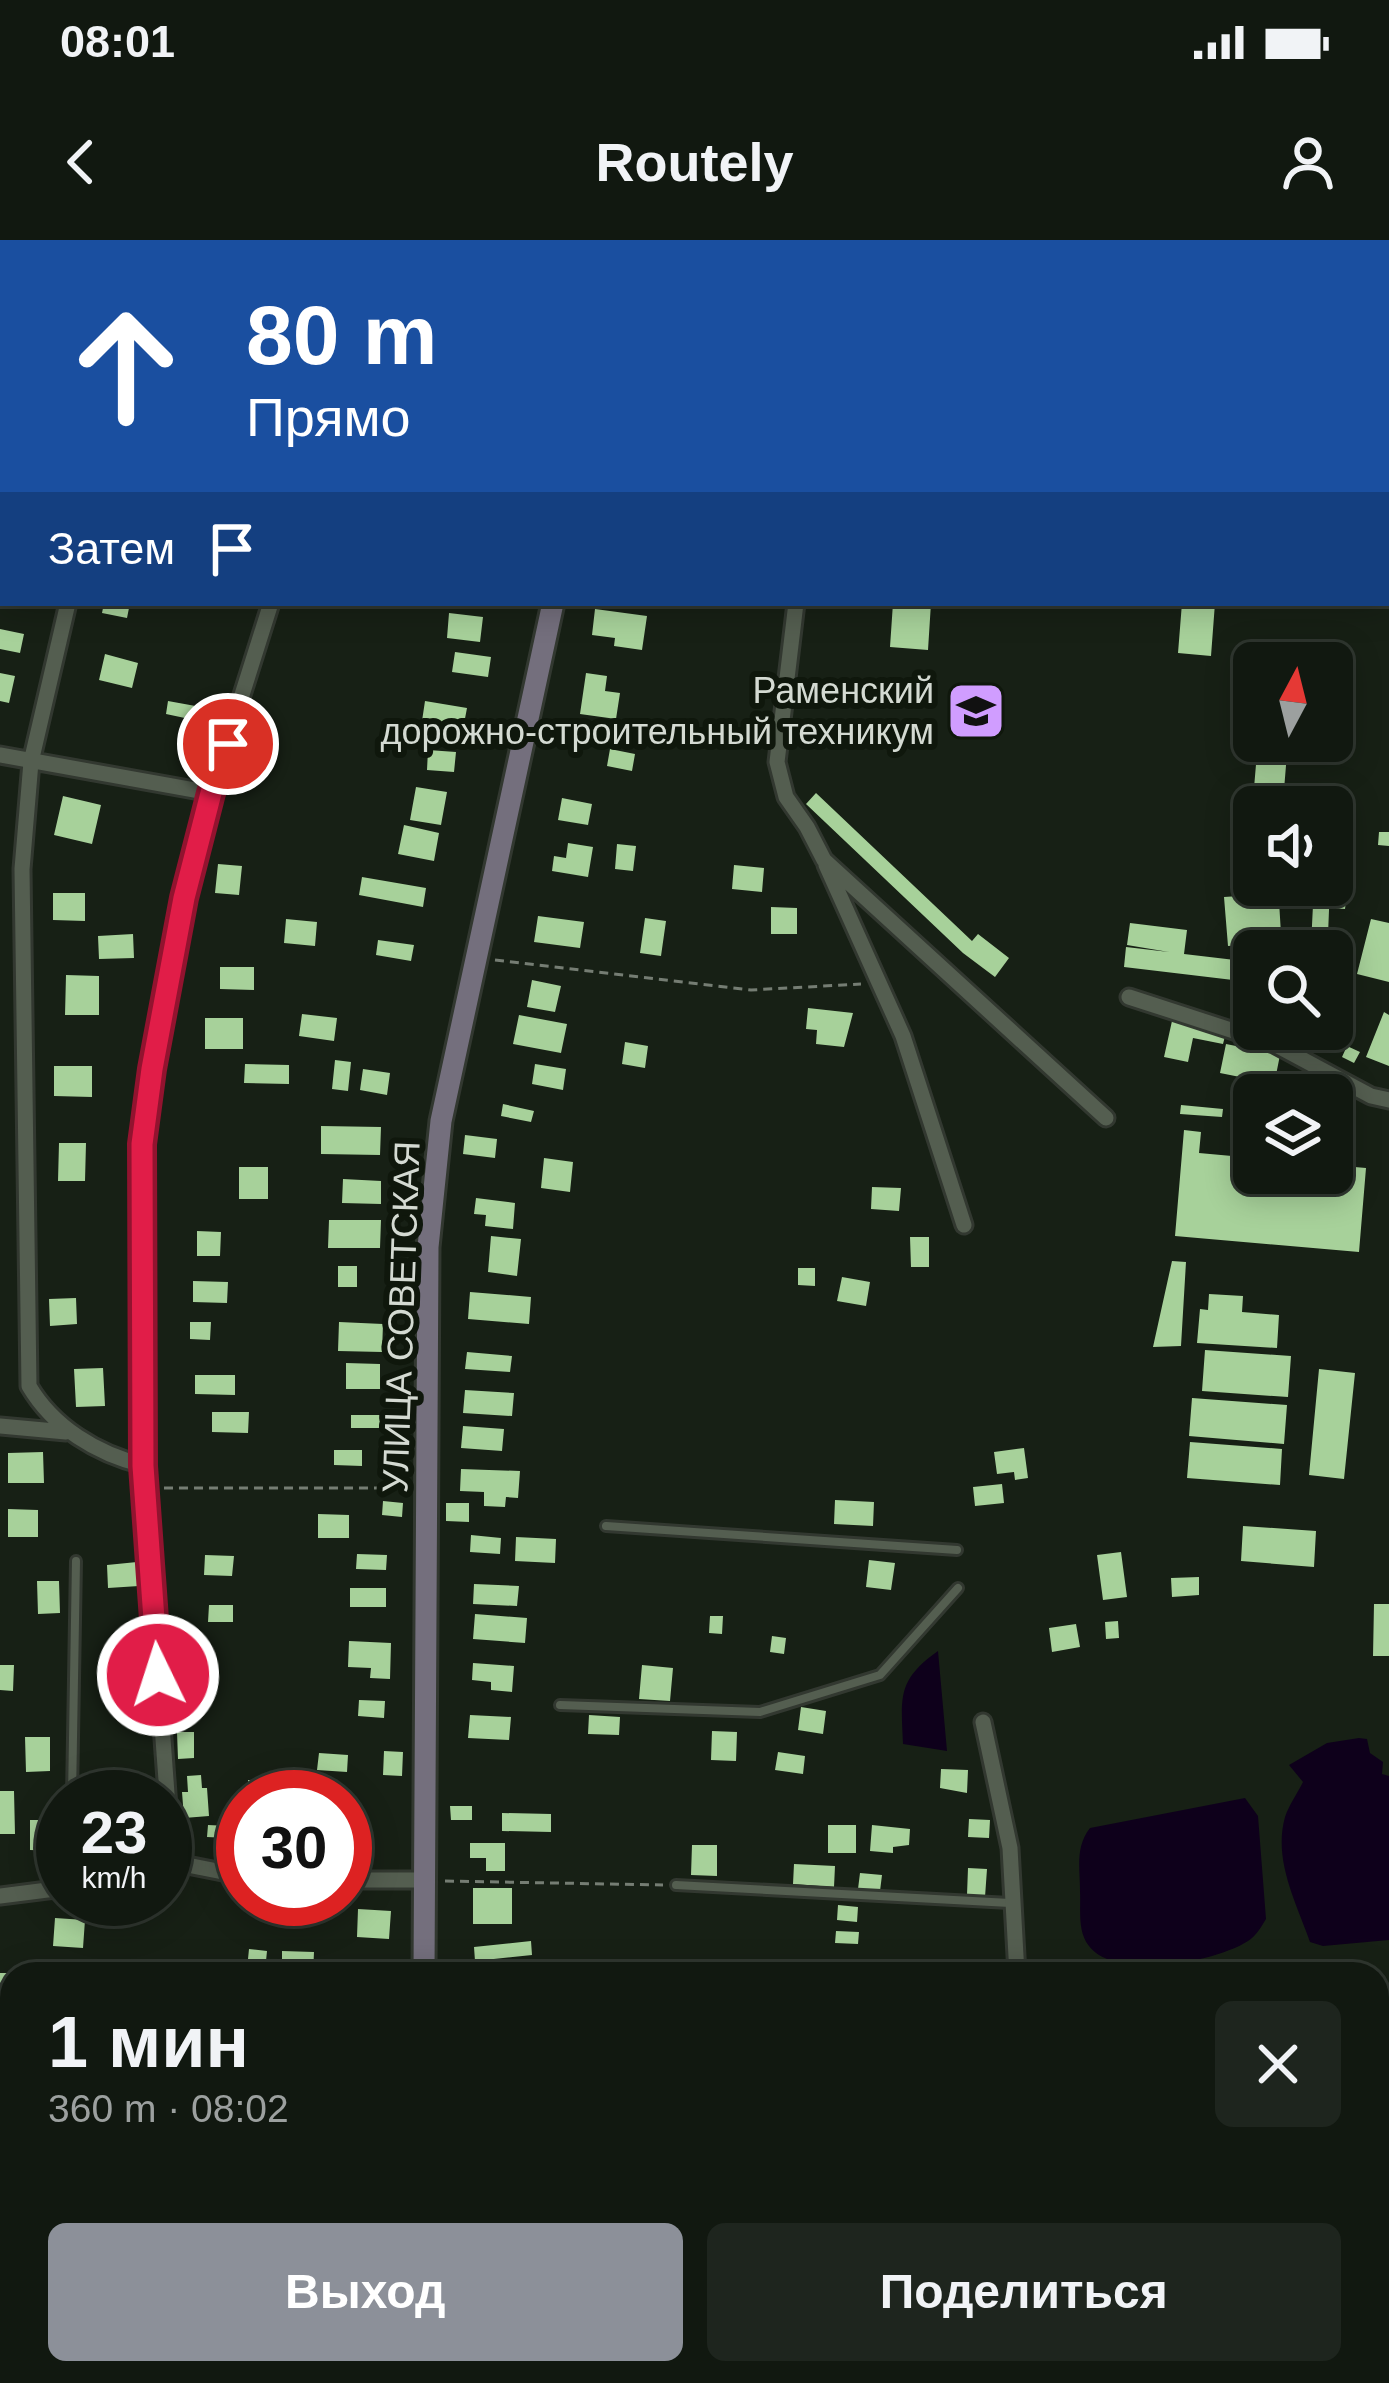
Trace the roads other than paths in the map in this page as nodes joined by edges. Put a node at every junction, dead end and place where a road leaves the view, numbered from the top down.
1 (67, 606) edge
2 (270, 606) edge
3 (553, 606) edge
4 (796, 606) edge
5 (0, 754) edge
6 (31, 762) junction
7 (211, 793) junction
8 (824, 860) junction
9 (1129, 997) dead end
10 (1389, 1100) edge
11 (1106, 1118) dead end
12 (964, 1226) dead end
13 (0, 1426) edge
14 (75, 1434) junction
15 (143, 1466) junction
16 (606, 1526) dead end
17 (956, 1550) dead end
18 (76, 1561) dead end
19 (958, 1588) dead end
20 (560, 1705) dead end
21 (983, 1722) dead end
22 (72, 1770) edge
23 (163, 1770) edge
24 (372, 1880) edge
25 (425, 1880) junction
26 (676, 1885) road end
27 (36, 1891) edge
28 (0, 1896) edge
29 (1013, 1903) junction
30 (424, 1962) edge
31 (1016, 1962) edge

1 - 6 street
2 - 7 street
3 - 25 street, УЛИЦА СОВЕТСКАЯ
4 - 8 street
5 - 6 street
6 - 7 street
6 - 14 street
7 - 15 street
8 - 11 street
8 - 12 street
9 - 10 street
13 - 14 street
14 - 15 street
15 - 23 street
16 - 17 lane
18 - 22 lane
19 - 20 lane
21 - 29 street
24 - 25 street
25 - 30 street, УЛИЦА СОВЕТСКАЯ
26 - 29 lane
27 - 28 street
29 - 31 street

